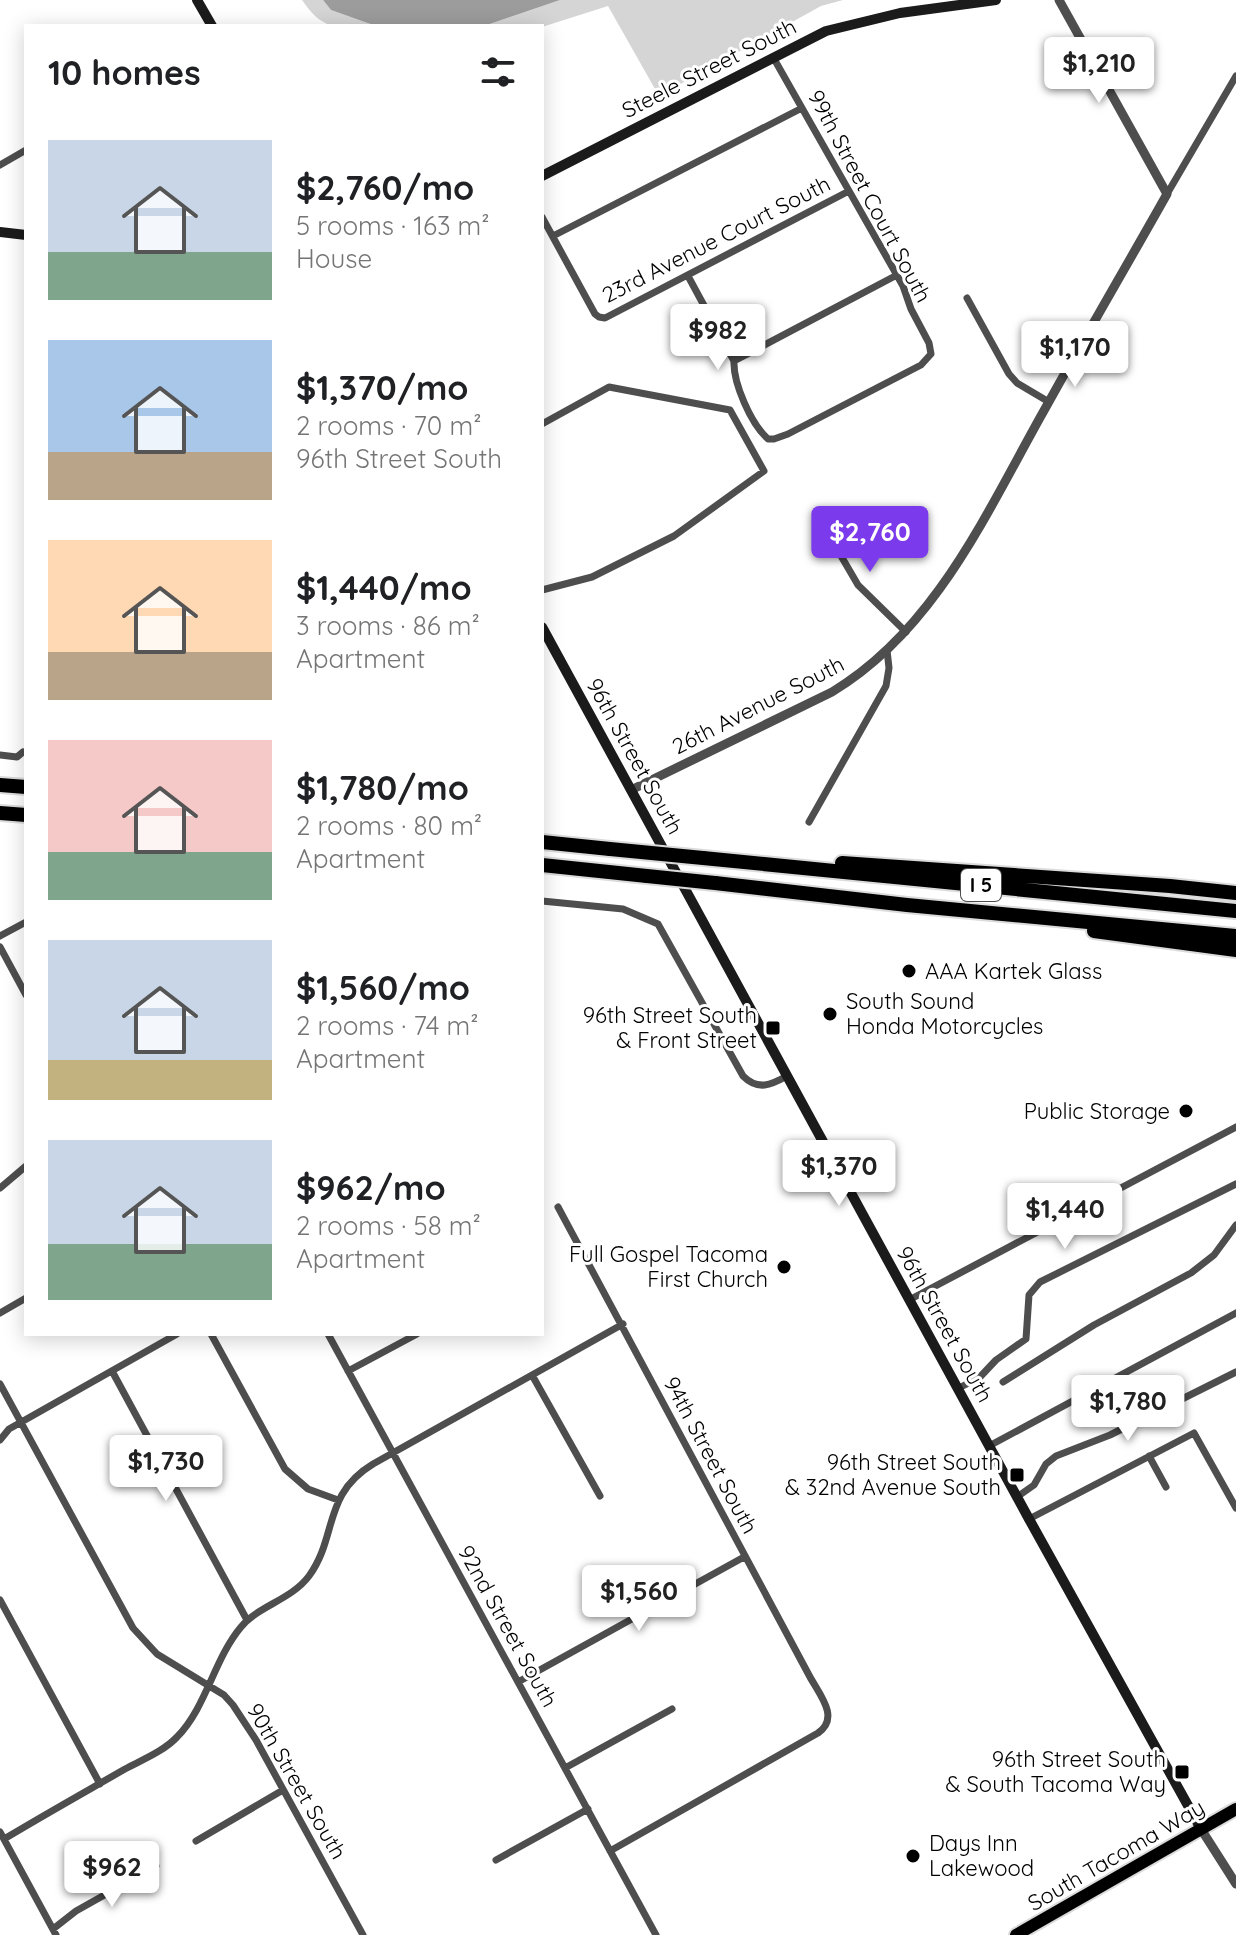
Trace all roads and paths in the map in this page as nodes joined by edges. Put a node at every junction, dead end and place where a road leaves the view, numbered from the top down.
1 (197, 0) edge
2 (996, 0) edge
3 (1059, 0) edge
4 (211, 24) edge
5 (773, 57) junction
6 (1236, 76) edge
7 (802, 108) junction
8 (24, 151) edge
9 (0, 165) edge
10 (544, 175) edge
11 (849, 191) junction
12 (1167, 194) junction
13 (544, 220) edge
14 (0, 232) edge
15 (24, 235) edge
16 (553, 236) junction
17 (897, 275) junction
18 (688, 276) junction
19 (967, 298) dead end
20 (734, 361) junction
21 (1049, 402) junction
22 (544, 423) edge
23 (823, 525) dead end
24 (544, 590) edge
25 (544, 631) edge
26 (906, 632) junction
27 (887, 650) junction
28 (23, 752) dead end
29 (0, 755) edge
30 (0, 785) edge
31 (24, 787) edge
32 (631, 790) junction
33 (0, 813) edge
34 (24, 815) edge
35 (809, 822) dead end
36 (544, 842) edge
37 (725, 860) junction
38 (544, 865) edge
39 (1236, 893) edge
40 (544, 901) edge
41 (907, 905) junction
42 (1236, 911) edge
43 (24, 923) edge
44 (0, 936) edge
45 (1236, 936) edge
46 (0, 947) edge
47 (1236, 950) edge
48 (24, 991) edge
49 (787, 1076) junction
50 (1236, 1127) edge
51 (24, 1168) edge
52 (1236, 1184) edge
53 (0, 1188) edge
54 (558, 1207) dead end
55 (1236, 1225) edge
56 (24, 1299) edge
57 (909, 1300) junction
58 (0, 1313) edge
59 (1236, 1313) edge
60 (623, 1324) junction
61 (173, 1336) edge
62 (212, 1336) edge
63 (329, 1336) edge
64 (413, 1336) edge
65 (112, 1371) junction
66 (348, 1371) junction
67 (1236, 1372) edge
68 (532, 1375) junction
69 (1003, 1382) dead end
70 (0, 1384) edge
71 (957, 1389) junction
72 (21, 1422) junction
73 (0, 1440) edge
74 (989, 1446) junction
75 (393, 1453) junction
76 (1149, 1456) junction
77 (1166, 1487) dead end
78 (600, 1496) dead end
79 (1017, 1497) junction
80 (338, 1500) junction
81 (1236, 1508) edge
82 (1029, 1519) junction
83 (744, 1557) junction
84 (0, 1600) edge
85 (247, 1620) junction
86 (518, 1682) junction
87 (209, 1685) junction
88 (672, 1709) dead end
89 (565, 1768) junction
90 (100, 1784) junction
91 (283, 1790) junction
92 (588, 1809) junction
93 (1236, 1809) edge
94 (1201, 1829) junction
95 (2, 1835) edge
96 (196, 1841) dead end
97 (610, 1851) junction
98 (496, 1860) dead end
99 (156, 1866) dead end
100 (1236, 1884) edge
101 (54, 1932) edge
102 (363, 1935) edge
103 (656, 1935) edge
104 (1016, 1935) edge

1 - 4 main road
2 - 5 main road, Steele Street South
3 - 12 street
5 - 7 street, 99th Street Court South
5 - 10 main road, Steele Street South
6 - 12 street
7 - 11 street, 99th Street Court South
7 - 16 street
8 - 9 street
11 - 17 street, 99th Street Court South
11 - 18 street, 23rd Avenue Court South
12 - 21 street, 26th Avenue South
13 - 16 street
14 - 15 main road
16 - 18 street, 23rd Avenue Court South
17 - 20 street
17 - 20 street, 99th Street Court South
18 - 20 street
19 - 21 street
21 - 26 street, 26th Avenue South
22 - 24 street
23 - 26 street
25 - 32 main road, 96th Street South
26 - 27 street, 26th Avenue South
27 - 32 street, 26th Avenue South
27 - 35 street
28 - 29 street
30 - 31 highway
32 - 49 main road, 96th Street South
33 - 34 highway
36 - 37 highway, I 5, bridge
37 - 39 highway
37 - 42 highway, I 5
38 - 41 highway, I 5, bridge
40 - 49 street
41 - 45 highway, I 5
41 - 47 highway
43 - 44 street
46 - 48 street
49 - 57 main road, 96th Street South
50 - 57 street
51 - 53 street
52 - 71 street
54 - 60 street, 94th Street South
55 - 69 street
56 - 58 street
57 - 71 main road, 96th Street South
59 - 74 street
60 - 68 street
60 - 83 street, 94th Street South
61 - 65 street
62 - 80 street
63 - 66 street, 92nd Street South
64 - 66 street
65 - 72 street
65 - 85 street
66 - 75 street, 92nd Street South
67 - 79 street
68 - 75 street
68 - 78 street
70 - 72 street, 90th Street South
71 - 74 main road, 96th Street South
72 - 73 street
72 - 87 street, 90th Street South
74 - 79 main road, 96th Street South
75 - 80 street
75 - 86 street, 92nd Street South
76 - 77 street
76 - 81 street
76 - 82 street
79 - 82 main road, 96th Street South
80 - 85 street
82 - 94 main road, 96th Street South
83 - 86 street
83 - 97 street, 94th Street South
84 - 90 street
85 - 87 street
86 - 89 street, 92nd Street South
87 - 90 street
87 - 91 street, 90th Street South
88 - 89 street
89 - 92 street, 92nd Street South
90 - 95 street
91 - 96 street
91 - 102 street, 90th Street South
92 - 97 street, 92nd Street South
92 - 98 street
93 - 94 main road, South Tacoma Way
94 - 100 street
94 - 104 main road, South Tacoma Way
95 - 101 street
97 - 103 street, 92nd Street South
99 - 101 street

